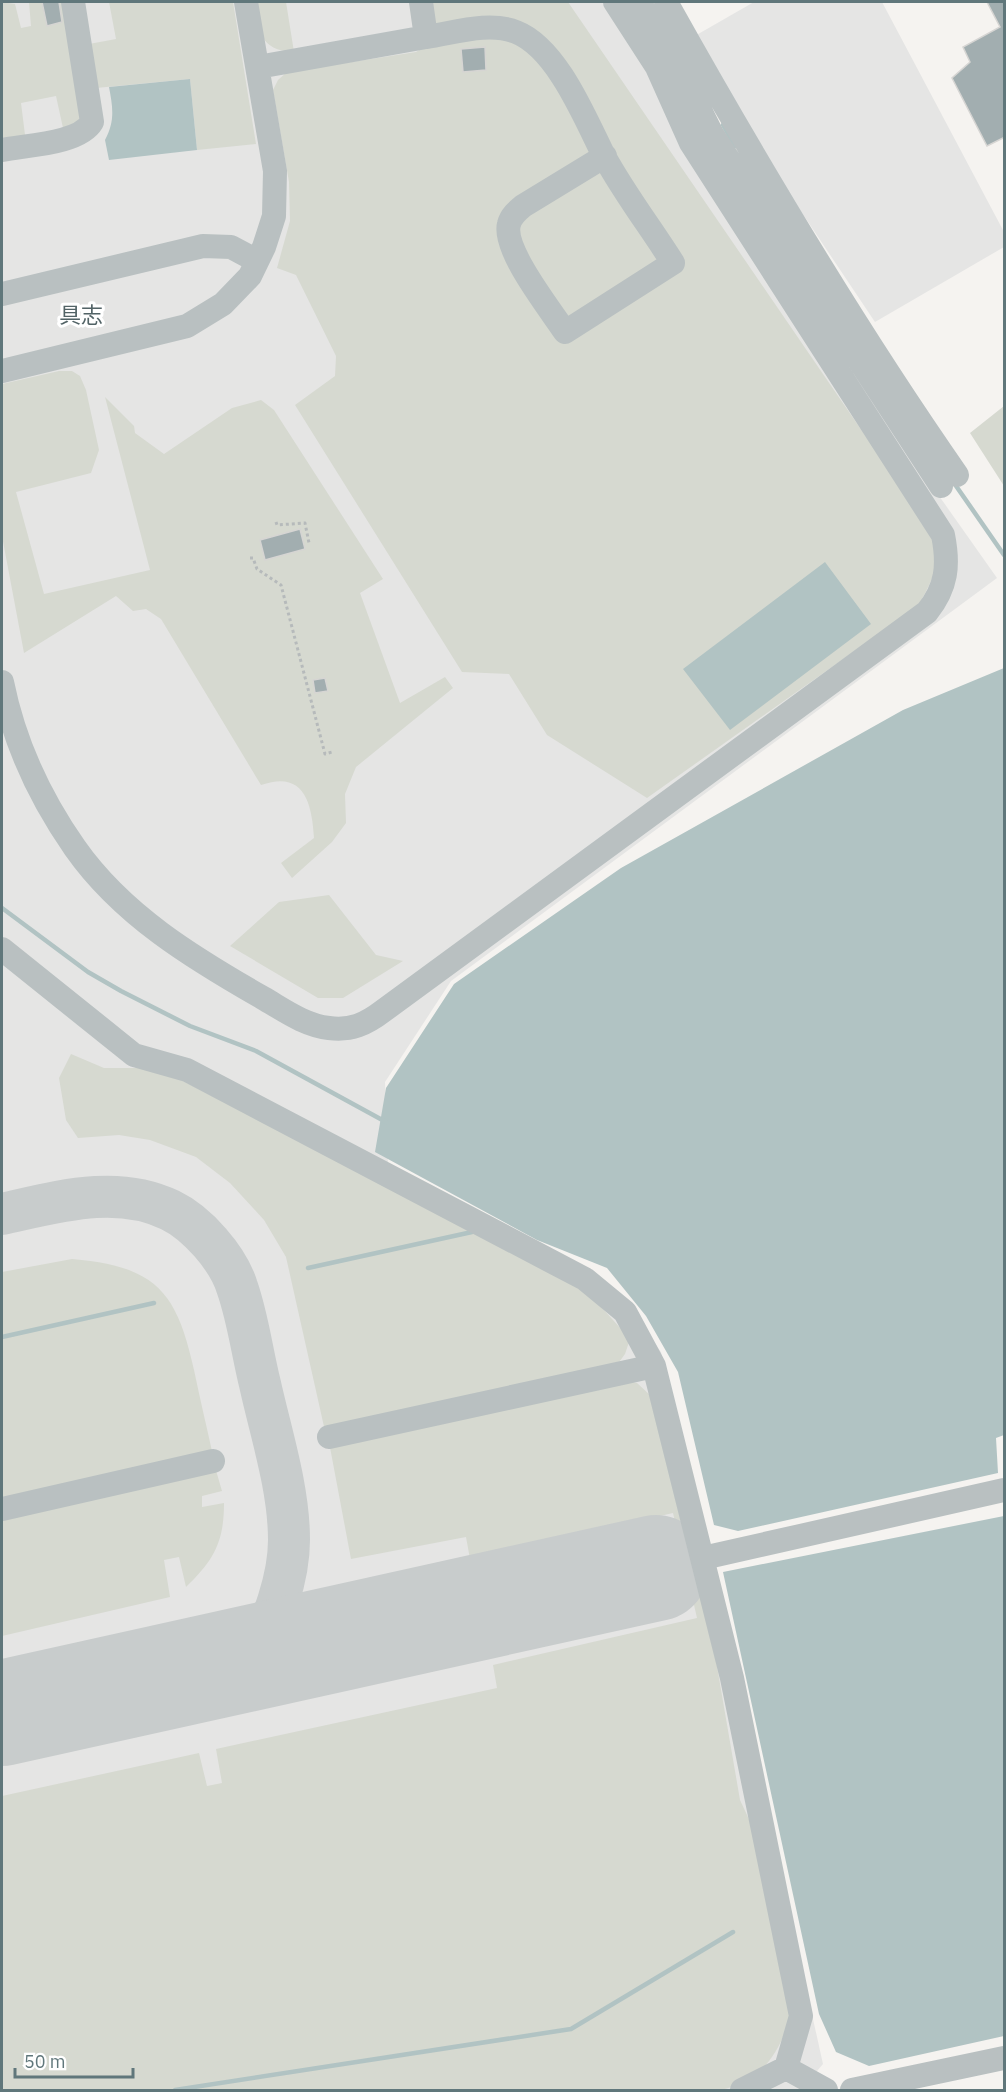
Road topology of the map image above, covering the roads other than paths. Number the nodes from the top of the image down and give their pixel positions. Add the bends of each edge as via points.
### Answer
1 (73, 2) edge
2 (246, 2) edge
3 (421, 2) edge
4 (615, 2) edge
5 (639, 2) edge
6 (666, 2) edge
7 (426, 37) junction
8 (258, 67) junction
9 (2, 150) edge
10 (605, 156) junction
11 (258, 261) junction
12 (2, 294) edge
13 (2, 371) edge
14 (2, 682) edge
15 (2, 949) edge
16 (654, 1366) junction
17 (329, 1437) dead end
18 (213, 1461) dead end
19 (1005, 1490) edge
20 (2, 1509) edge
21 (703, 1558) junction
22 (1005, 2058) edge
23 (786, 2068) junction
24 (742, 2091) edge
25 (826, 2091) edge
26 (852, 2091) edge

1 - 9 street via 92,122 75,137
2 - 8 street
3 - 7 street
4 - 14 street via 657,67 691,143 943,535 948,559 945,580 939,597 927,612 366,1024 350,1029 308,1024 196,960 142,920 98,875 59,825 15,733
5 - 6 street via 675,60 712,134 949,480 914,413 761,170 704,56
7 - 8 street
7 - 10 street via 486,27 525,36 549,58
8 - 11 street via 275,171 274,216
10 - 10 street via 673,263 565,332 513,251 508,225 523,206
11 - 12 street via 231,247 203,246
11 - 13 street via 250,276 223,304 187,326
15 - 16 street via 134,1055 187,1070 585,1279 625,1312
16 - 17 street
16 - 21 street
18 - 20 street
19 - 21 street
21 - 23 street via 732,1678 801,2016
22 - 26 street
23 - 24 street
23 - 25 street

